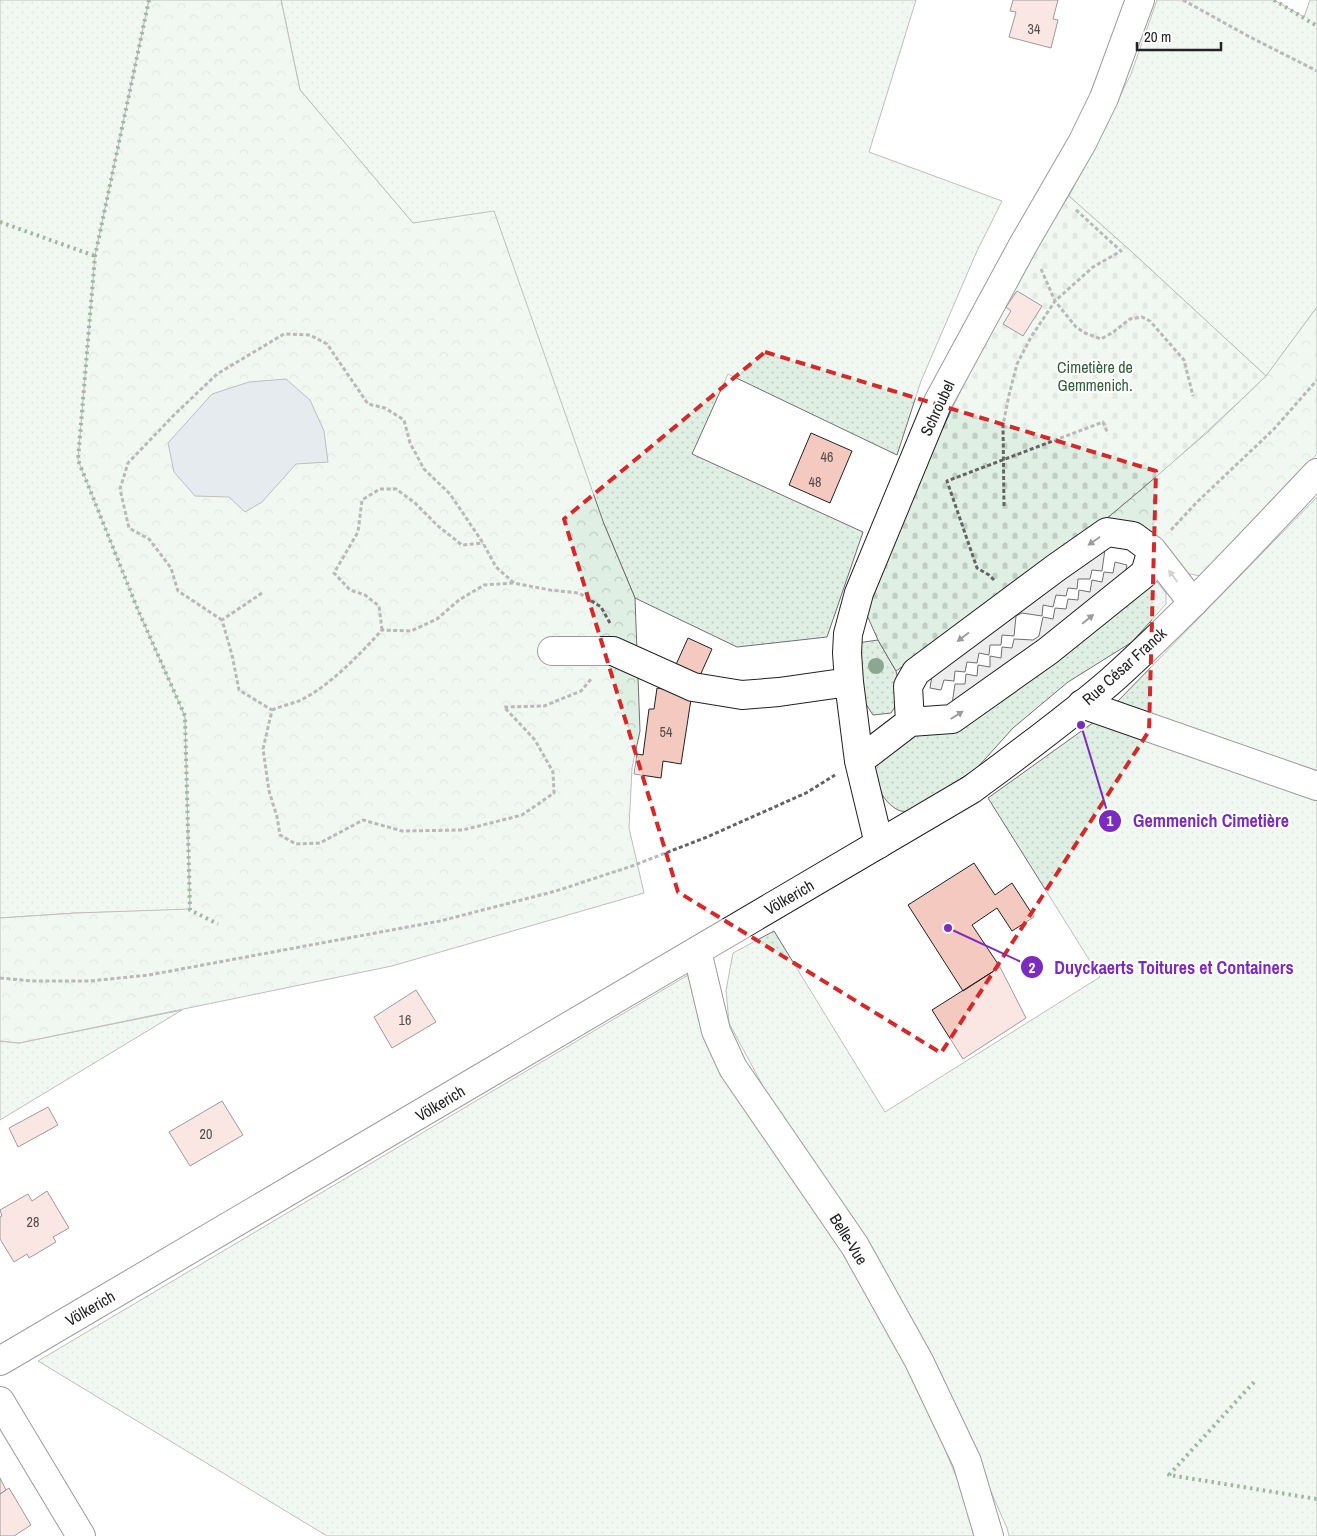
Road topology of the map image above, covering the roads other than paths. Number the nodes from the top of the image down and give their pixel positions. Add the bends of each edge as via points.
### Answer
1 (1140, 0) edge
2 (1317, 473) edge
3 (1152, 550) junction
4 (1193, 603) junction
5 (552, 651) dead end
6 (849, 682) junction
7 (1082, 704) junction
8 (910, 722) junction
9 (859, 760) junction
10 (1317, 786) edge
11 (879, 844) junction
12 (697, 951) junction
13 (0, 1361) edge
14 (0, 1401) edge
15 (81, 1536) edge
16 (989, 1536) edge

1 - 6 street, Schroubel via 1104,98 1082,143 938,402 859,593 848,634
2 - 4 street, Rue César Franck
4 -> 3 street
8 -> 3 street via 952,719 1048,651 1145,573
3 -> 8 street via 1133,536 1107,532 916,672 908,686
4 - 7 street, Rue César Franck
5 - 6 street via 613,651 693,687 742,695
6 - 9 street, Schroubel
7 - 10 street
7 - 11 street, Rue César Franck via 972,789
8 - 9 street
9 - 11 street, Schroubel
11 - 12 street, Völkerich
12 - 13 street, Völkerich
12 - 16 street, Belle-Vue via 716,1031 733,1068 855,1246 919,1361 966,1462
14 - 15 street

